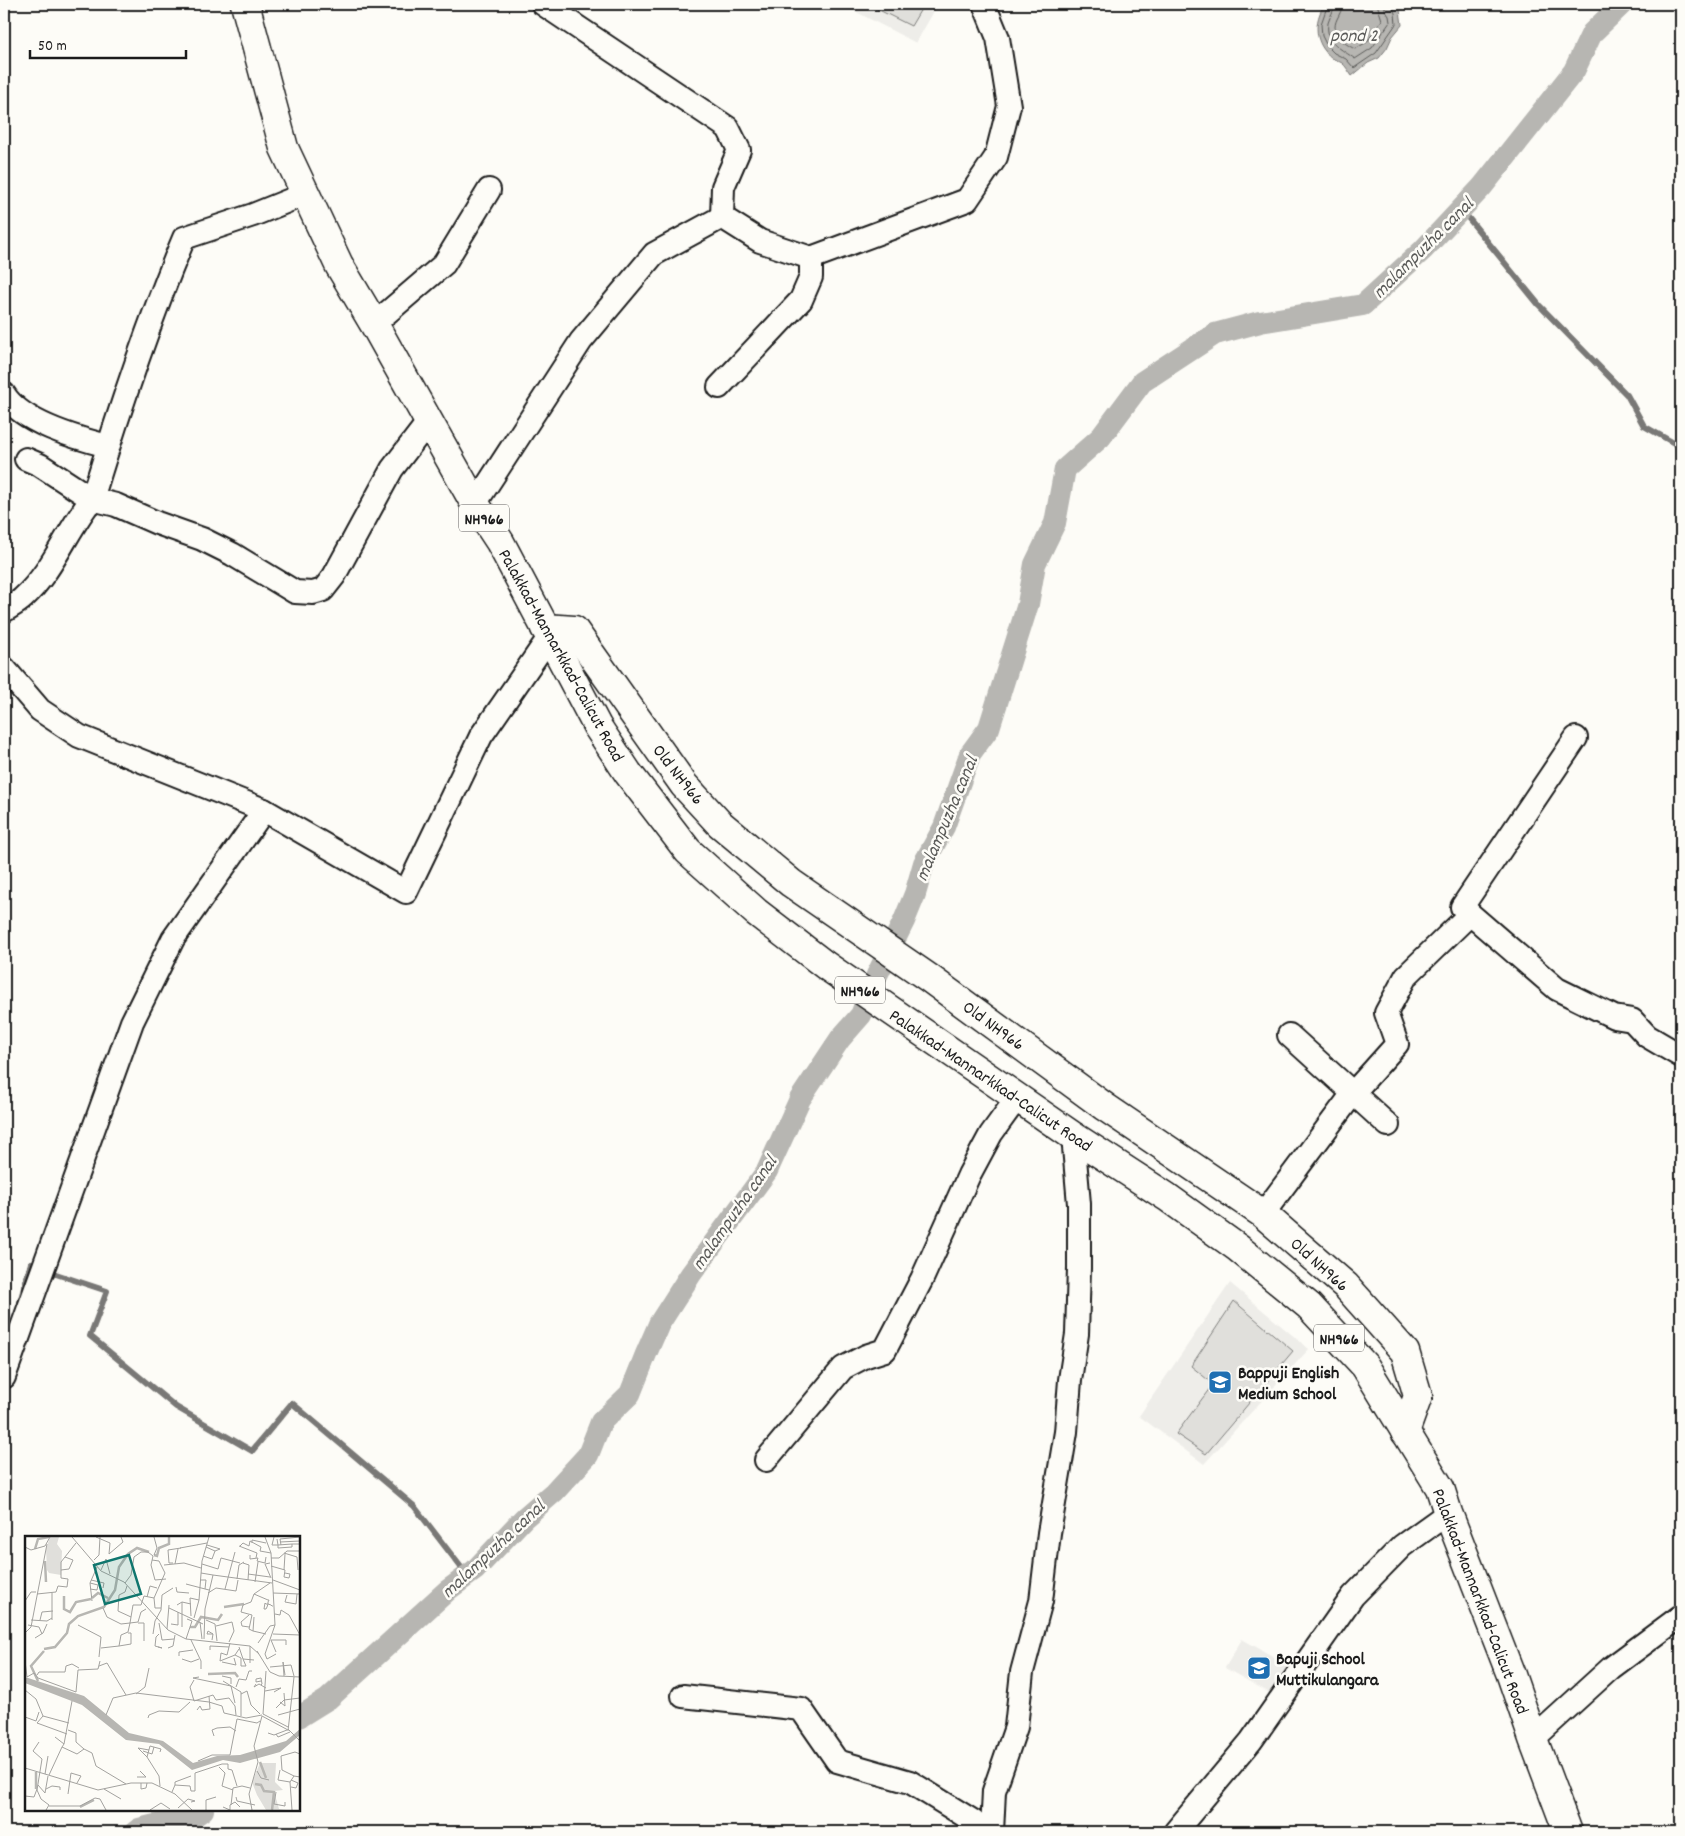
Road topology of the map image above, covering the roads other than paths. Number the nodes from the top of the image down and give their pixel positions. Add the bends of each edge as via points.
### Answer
1 (245, 4) edge
2 (543, 4) edge
3 (984, 4) edge
4 (489, 190) dead end
5 (305, 194) junction
6 (722, 217) junction
7 (811, 258) junction
8 (374, 324) junction
9 (719, 387) dead end
10 (4, 394) edge
11 (429, 421) junction
12 (108, 446) junction
13 (26, 459) dead end
14 (92, 499) junction
15 (475, 504) junction
16 (4, 611) edge
17 (547, 632) junction
18 (4, 668) edge
19 (1576, 738) dead end
20 (264, 810) junction
21 (1470, 914) junction
22 (1289, 1035) dead end
23 (1681, 1056) edge
24 (1354, 1092) junction
25 (1017, 1098) junction
26 (1388, 1125) dead end
27 (1073, 1136) junction
28 (1263, 1214) junction
29 (4, 1377) edge
30 (1405, 1432) junction
31 (766, 1460) dead end
32 (1448, 1513) junction
33 (1681, 1616) edge
34 (683, 1696) dead end
35 (1533, 1740) junction
36 (980, 1832) edge
37 (992, 1832) edge
38 (1175, 1832) edge
39 (1568, 1832) edge

1 - 5 main road, Palakkad-Mannarkkad-Calicut Road / NH966 via 284,148
2 - 6 street via 728,128 739,150 723,187
3 - 7 street via 998,38 1009,106 996,157 982,179 967,200
4 - 8 street via 444,264
5 - 8 main road, Palakkad-Mannarkkad-Calicut Road / NH966 via 339,265
5 - 12 street via 184,238
6 - 7 street via 760,241
6 - 15 street via 654,254 581,341
7 - 9 street via 811,277 801,300
8 - 11 main road, Palakkad-Mannarkkad-Calicut Road / NH966
10 - 12 street via 16,409 55,431
11 - 14 street via 392,469 334,576 323,590 313,593 295,592 202,539 157,524 116,505
11 - 15 main road, Palakkad-Mannarkkad-Calicut Road / NH966
12 - 14 street
13 - 14 street
14 - 16 street via 36,584 22,600
15 - 17 main road, Palakkad-Mannarkkad-Calicut Road / NH966 via 500,542
17 - 20 street via 481,736 406,892
17 - 25 main road, Palakkad-Mannarkkad-Calicut Road / NH966 via 597,726 628,773 688,850 756,912 825,965
17 - 28 main road, Old NH966 via 574,630 684,785 720,823 791,882 1105,1107
18 - 20 street via 40,710 79,736
19 - 21 street via 1462,907
20 - 29 street via 173,939 132,1022
21 - 23 street via 1557,989 1614,1017 1632,1020 1647,1036
21 - 24 street via 1406,976 1386,1013 1397,1044
22 - 24 street
24 - 26 street
24 - 28 street
25 - 27 main road, Palakkad-Mannarkkad-Calicut Road / NH966
25 - 31 street via 991,1134 885,1350 843,1368
27 - 30 main road, Palakkad-Mannarkkad-Calicut Road / NH966 via 1238,1248 1309,1306 1365,1366
27 - 37 street via 1079,1204 1079,1268 1077,1334 1066,1432 1041,1601 1022,1672 1016,1727 994,1791
28 - 30 main road, Old NH966 via 1346,1286 1406,1352 1418,1396
30 - 32 main road, Palakkad-Mannarkkad-Calicut Road / NH966 via 1440,1488
32 - 35 main road, Palakkad-Mannarkkad-Calicut Road / NH966
32 - 38 street via 1402,1546 1353,1596 1251,1741
33 - 35 street via 1611,1668
34 - 36 street via 801,1709 838,1761 910,1782 973,1821
35 - 39 main road, Palakkad-Mannarkkad-Calicut Road / NH966

